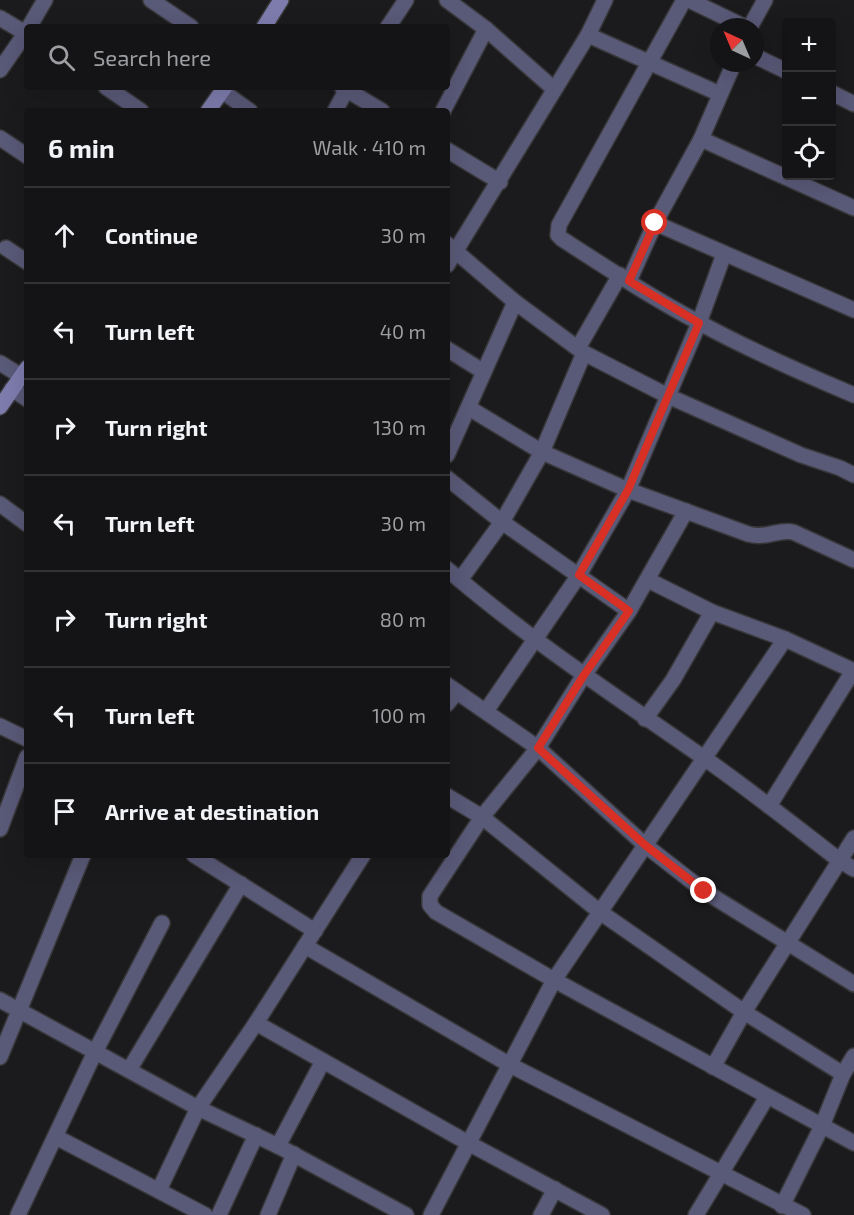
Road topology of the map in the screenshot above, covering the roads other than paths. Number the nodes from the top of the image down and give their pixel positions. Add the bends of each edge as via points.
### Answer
1 (45, 0) edge
2 (151, 0) edge
3 (281, 0) edge
4 (406, 0) edge
5 (447, 0) edge
6 (605, 0) edge
7 (684, 0) edge
8 (689, 0) edge
9 (765, 0) edge
10 (0, 18) edge
11 (726, 18) edge
12 (755, 18) edge
13 (31, 24) edge
14 (187, 24) edge
15 (266, 24) edge
16 (390, 24) edge
17 (486, 29) junction
18 (24, 30) edge
19 (24, 35) edge
20 (588, 35) junction
21 (764, 60) edge
22 (649, 62) junction
23 (782, 69) edge
24 (0, 70) edge
25 (730, 72) edge
26 (554, 89) junction
27 (110, 90) edge
28 (223, 90) edge
29 (225, 90) edge
30 (344, 90) edge
31 (348, 90) edge
32 (720, 94) junction
33 (836, 95) edge
34 (854, 104) edge
35 (137, 108) edge
36 (210, 108) edge
37 (246, 108) edge
38 (336, 108) edge
39 (377, 108) edge
40 (445, 108) edge
41 (0, 138) edge
42 (700, 139) junction
43 (450, 152) edge
44 (24, 154) edge
45 (500, 182) junction
46 (854, 208) edge
47 (655, 223) junction
48 (452, 247) edge
49 (6, 248) dead end
50 (724, 254) junction
51 (24, 260) edge
52 (624, 278) junction
53 (515, 302) junction
54 (854, 310) edge
55 (699, 323) junction
56 (450, 351) edge
57 (581, 351) junction
58 (0, 363) edge
59 (24, 372) edge
60 (484, 372) junction
61 (12, 389) junction
62 (854, 394) edge
63 (668, 396) junction
64 (24, 397) edge
65 (0, 407) edge
66 (469, 408) junction
67 (450, 449) edge
68 (543, 452) junction
69 (854, 475) edge
70 (450, 480) edge
71 (628, 490) junction
72 (0, 504) edge
73 (686, 512) junction
74 (24, 522) edge
75 (502, 522) junction
76 (854, 560) edge
77 (450, 572) edge
78 (579, 575) junction
79 (460, 580) junction
80 (648, 580) junction
81 (629, 611) junction
82 (712, 612) junction
83 (785, 639) junction
84 (534, 640) junction
85 (854, 671) edge
86 (584, 675) junction
87 (452, 688) edge
88 (486, 711) junction
89 (645, 719) junction
90 (0, 726) edge
91 (24, 738) edge
92 (538, 748) junction
93 (705, 758) junction
94 (24, 765) edge
95 (450, 798) edge
96 (769, 806) junction
97 (482, 817) junction
98 (1, 825) edge
99 (854, 838) edge
100 (645, 845) junction
101 (82, 858) edge
102 (199, 858) edge
103 (361, 858) edge
104 (839, 860) junction
105 (854, 869) edge
106 (241, 884) junction
107 (600, 912) junction
108 (162, 923) dead end
109 (315, 931) junction
110 (788, 942) junction
111 (305, 946) junction
112 (554, 980) junction
113 (854, 984) edge
114 (0, 1000) edge
115 (19, 1011) junction
116 (744, 1012) junction
117 (256, 1023) junction
118 (95, 1052) junction
119 (854, 1056) edge
120 (0, 1057) edge
121 (324, 1061) junction
122 (510, 1065) junction
123 (713, 1067) junction
124 (129, 1070) junction
125 (843, 1074) junction
126 (767, 1097) junction
127 (198, 1108) junction
128 (822, 1126) junction
129 (256, 1135) junction
130 (56, 1137) junction
131 (854, 1143) edge
132 (470, 1144) junction
133 (278, 1146) junction
134 (294, 1155) junction
135 (722, 1174) junction
136 (159, 1190) junction
137 (555, 1190) junction
138 (782, 1206) junction
139 (18, 1215) edge
140 (205, 1215) edge
141 (219, 1215) edge
142 (268, 1215) edge
143 (406, 1215) edge
144 (431, 1215) edge
145 (541, 1215) edge
146 (602, 1215) edge
147 (696, 1215) edge
148 (803, 1215) edge

1 - 13 street
2 - 14 street
3 - 15 street
4 - 16 street
5 - 17 street
6 - 20 street
7 - 22 street
8 - 11 street
9 - 12 street
10 - 18 street
17 - 26 street
17 - 40 street
19 - 24 street
20 - 22 street
20 - 26 street
21 - 23 street
22 - 32 street
22 - 52 street via 558,231 562,239
25 - 32 street
26 - 45 street
27 - 35 street
28 - 36 street
29 - 37 street
30 - 38 street
31 - 39 street
32 - 42 street
33 - 34 street
41 - 44 street
42 - 46 street
42 - 47 street
43 - 45 street
45 - 48 street
47 - 50 street
47 - 52 street
48 - 53 street
49 - 51 street
50 - 54 street
50 - 55 street
52 - 55 street
52 - 57 street
53 - 57 street
53 - 60 street
55 - 62 street
55 - 63 street
56 - 60 street
57 - 63 street
57 - 68 street
58 - 59 street
59 - 61 street
60 - 66 street
61 - 64 street
61 - 65 street
63 - 69 street
63 - 71 street
66 - 67 street
66 - 68 street
68 - 71 street
68 - 75 street
70 - 75 street
71 - 73 street
71 - 78 street
72 - 74 street
73 - 76 street via 758,537 783,530 794,532
73 - 80 street
75 - 78 street
75 - 79 street
77 - 79 street
78 - 81 street
78 - 84 street
79 - 84 street
80 - 81 street
80 - 82 street
81 - 86 street
82 - 83 street
82 - 89 street via 674,680
83 - 85 street
83 - 93 street
84 - 86 street
84 - 88 street
85 - 96 street
86 - 89 street
86 - 92 street
87 - 88 street
88 - 92 street
89 - 93 street
90 - 91 street
92 - 97 street
92 - 100 street
93 - 96 street
93 - 100 street
94 - 98 street
95 - 97 street
96 - 104 street
97 - 107 street
97 - 112 street via 430,896 430,905
99 - 104 street
100 - 107 street
100 - 110 street via 704,891
101 - 115 street
102 - 106 street
103 - 109 street
104 - 105 street
104 - 110 street
106 - 109 street
106 - 124 street
107 - 112 street
107 - 116 street
108 - 118 street
109 - 111 street
110 - 113 street
110 - 116 street
111 - 117 street
111 - 122 street
112 - 122 street
112 - 123 street
114 - 115 street
115 - 118 street
115 - 120 street
116 - 123 street
116 - 125 street
117 - 121 street
117 - 127 street
118 - 124 street
118 - 130 street
119 - 125 street
121 - 132 street
121 - 133 street
122 - 132 street
122 - 135 street
123 - 126 street
124 - 127 street
125 - 128 street
126 - 128 street
126 - 135 street
127 - 129 street
127 - 136 street
128 - 131 street
128 - 138 street
129 - 133 street
129 - 141 street
130 - 136 street
130 - 139 street
132 - 137 street
132 - 144 street
133 - 134 street
134 - 142 street
134 - 143 street
135 - 138 street
135 - 147 street
136 - 140 street
137 - 145 street
137 - 146 street
138 - 148 street

